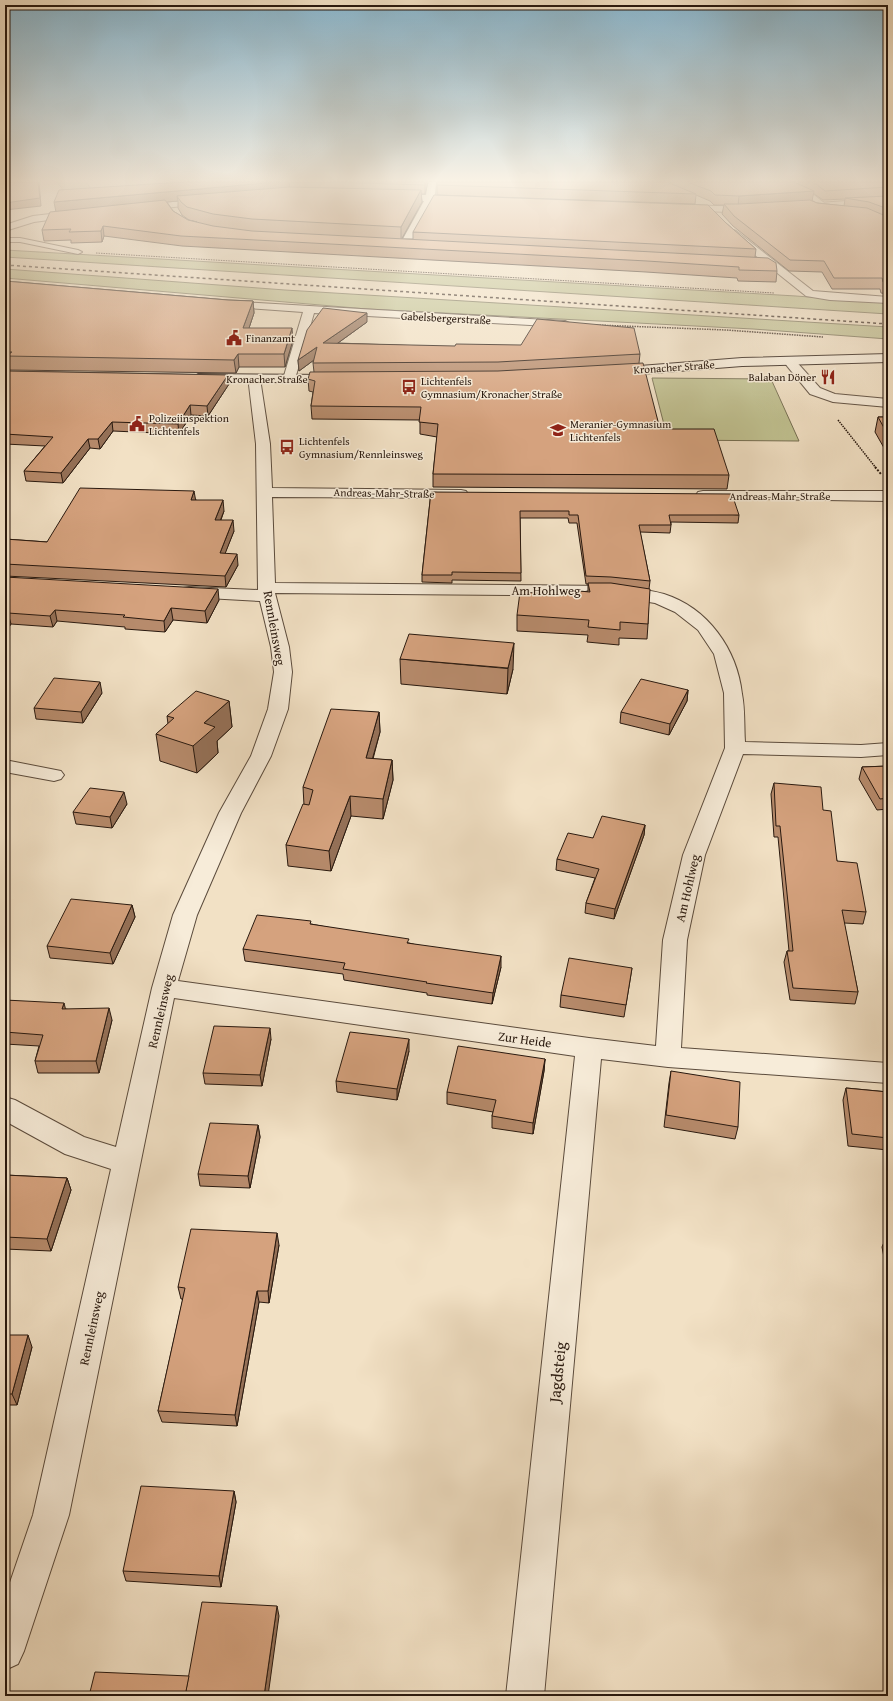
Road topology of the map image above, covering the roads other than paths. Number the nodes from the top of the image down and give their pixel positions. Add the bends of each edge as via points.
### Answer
1 (767, 261) edge
2 (752, 264) edge
3 (770, 264) junction
4 (888, 300) edge
5 (215, 304) edge
6 (309, 310) junction
7 (582, 325) edge
8 (888, 358) edge
9 (789, 361) junction
10 (599, 373) edge
11 (188, 378) edge
12 (257, 379) junction
13 (289, 379) junction
14 (348, 379) edge
15 (888, 403) edge
16 (264, 492) junction
17 (478, 494) edge
18 (691, 495) edge
19 (888, 496) edge
20 (170, 591) edge
21 (267, 592) junction
22 (735, 748) junction
23 (888, 749) edge
24 (5, 766) edge
25 (54, 775) dead end
26 (164, 988) junction
27 (589, 1048) junction
28 (668, 1057) junction
29 (888, 1073) edge
30 (5, 1108) edge
31 (126, 1162) junction
32 (5, 1651) edge
33 (525, 1696) edge

1 - 3 street
2 - 3 street
3 - 4 street via 810,294
5 - 6 street, Gabelsbergerstraße
6 - 7 street, Gabelsbergerstraße
6 - 13 street
8 - 9 street, Kronacher Straße
9 - 10 street, Kronacher Straße
9 - 15 street via 815,391 833,398
11 - 12 street, Kronacher Straße
12 - 13 street, Kronacher Straße
12 - 16 street, Rennleinsweg via 255,385 263,444
13 - 14 street, Kronacher Straße
16 - 17 street, Andreas-Mahr-Straße
16 - 21 street, Rennleinsweg
18 - 19 street, Andreas-Mahr-Straße
20 - 21 street, Am Hohlweg
21 - 22 street, Am Hohlweg via 610,591 660,598 681,608 704,626 723,654 733,693
21 - 26 street, Rennleinsweg via 283,672 278,709 261,756 230,813 185,915
22 - 23 street via 861,751
22 - 28 street, Am Hohlweg via 694,855 675,940
24 - 25 street
26 - 27 street, Zur Heide
26 - 31 street, Rennleinsweg
27 - 28 street, Zur Heide
27 - 33 street, Jagdsteig
28 - 29 street, Zur Heide
30 - 31 street via 75,1146
31 - 32 street, Rennleinsweg via 51,1515

